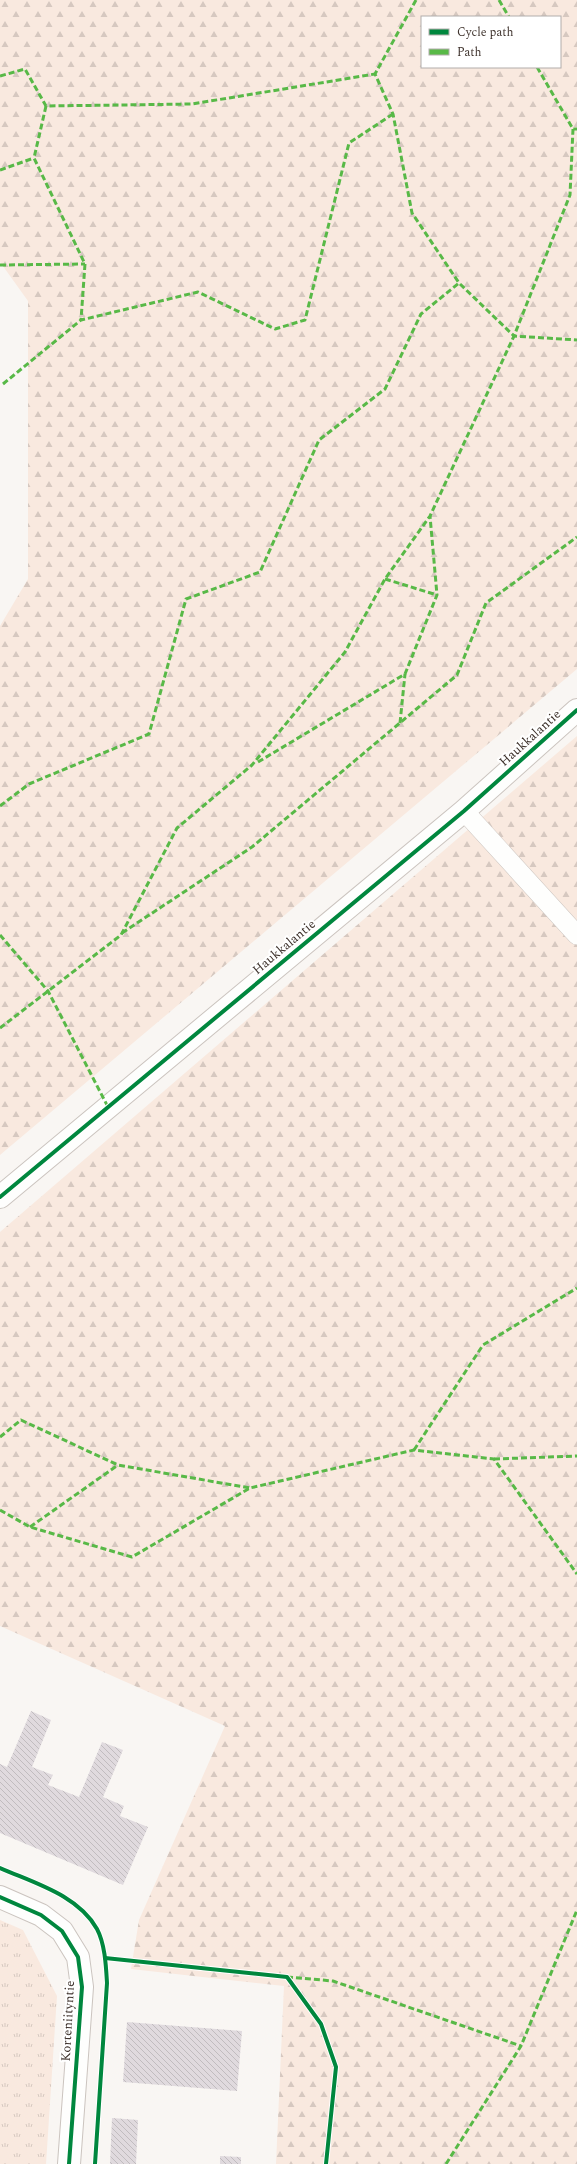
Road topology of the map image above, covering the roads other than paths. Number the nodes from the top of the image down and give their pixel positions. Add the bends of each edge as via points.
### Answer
1 (577, 710) edge
2 (464, 810) junction
3 (577, 935) edge
4 (0, 1197) edge
5 (0, 1897) edge
6 (69, 2164) edge

1 - 2 street, Haukkalantie
2 - 3 lane
2 - 4 street, Haukkalantie
5 - 6 street, Korteniityntie via 41,1915 62,1931 78,1957 82,1987

